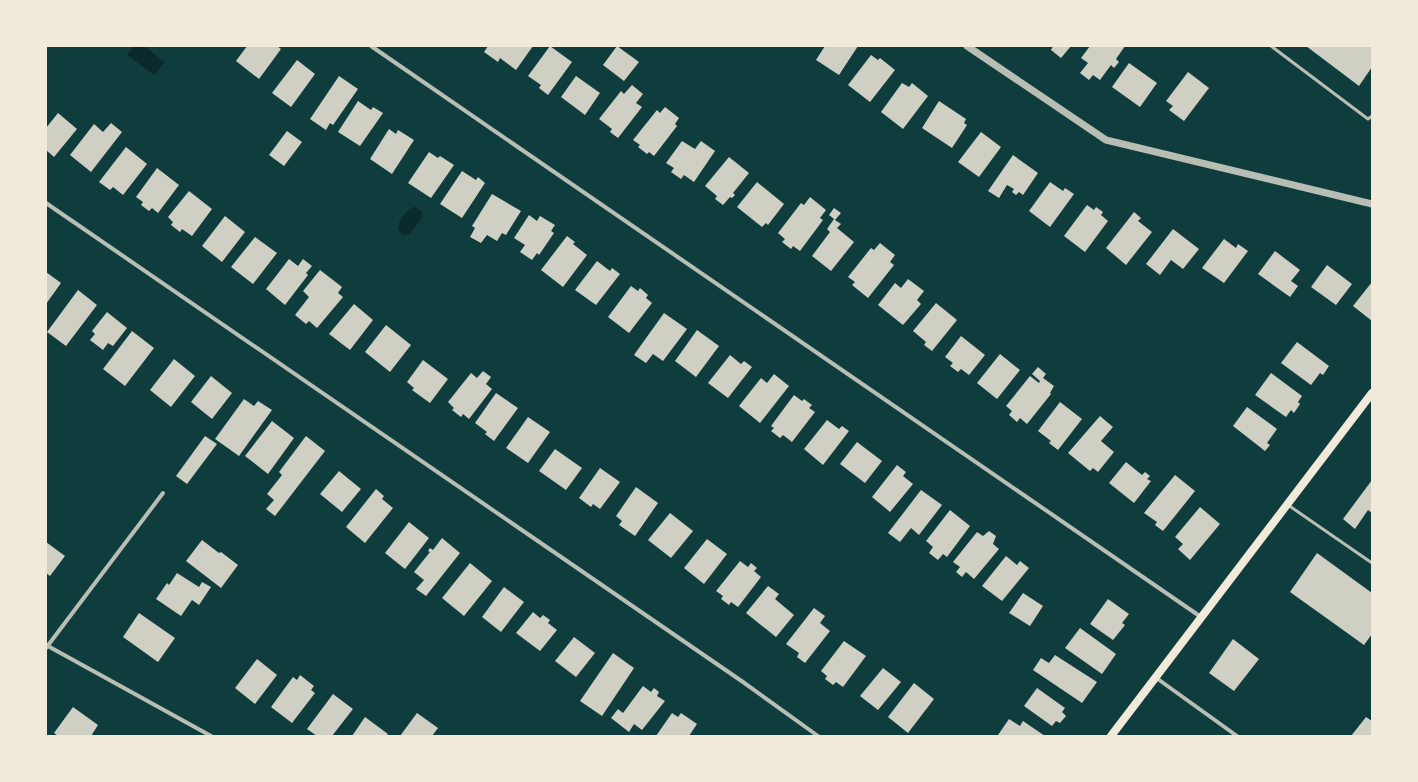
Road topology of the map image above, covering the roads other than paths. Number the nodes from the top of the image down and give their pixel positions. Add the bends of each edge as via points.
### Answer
1 (371, 46) edge
2 (967, 46) edge
3 (1271, 46) edge
4 (1372, 116) edge
5 (46, 203) edge
6 (1372, 204) edge
7 (1372, 393) edge
8 (163, 493) dead end
9 (1287, 504) junction
10 (1372, 563) edge
11 (1201, 616) junction
12 (46, 646) edge
13 (1155, 678) junction
14 (211, 736) edge
15 (818, 736) edge
16 (1111, 736) edge
17 (1237, 736) edge

1 - 11 street
2 - 6 street via 1106,140
3 - 4 lane via 1368,118
5 - 15 street
7 - 9 main road
8 - 12 street
9 - 10 lane
9 - 11 main road
11 - 13 main road
12 - 14 street
13 - 16 main road
13 - 17 street

